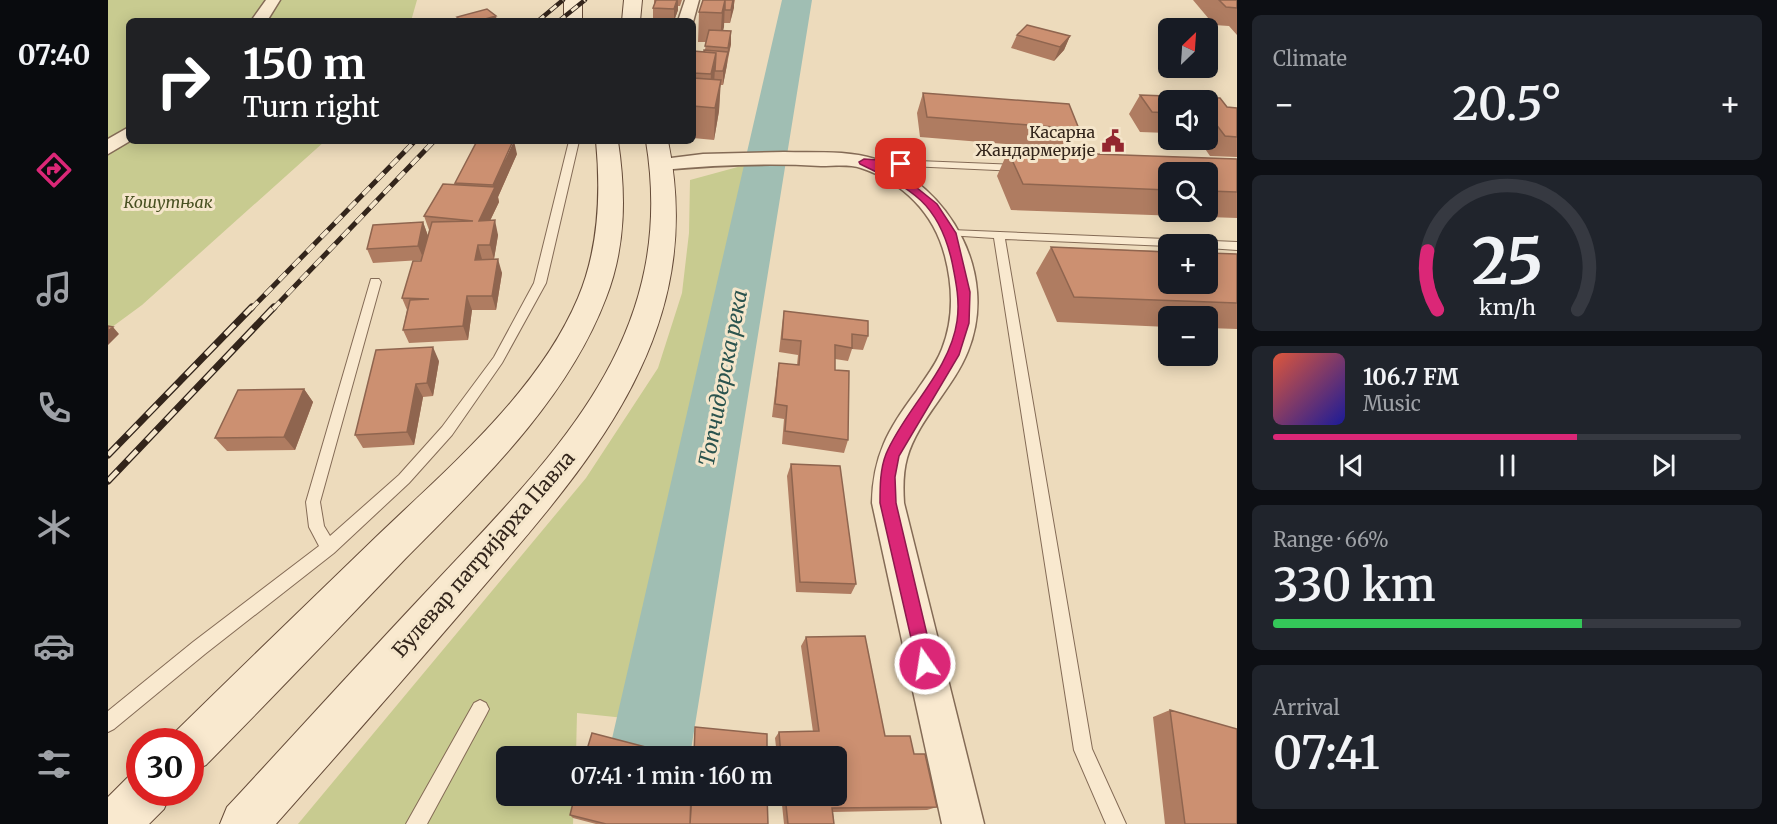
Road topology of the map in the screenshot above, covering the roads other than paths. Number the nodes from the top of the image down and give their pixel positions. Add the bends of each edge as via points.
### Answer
1 (273, 0) edge
2 (573, 0) edge
3 (633, 0) edge
4 (692, 0) edge
5 (261, 18) edge
6 (573, 18) edge
7 (631, 18) edge
8 (687, 18) edge
9 (126, 135) edge
10 (573, 144) edge
11 (607, 144) edge
12 (108, 148) edge
13 (660, 152) edge
14 (864, 162) junction
15 (1029, 168) edge
16 (951, 233) junction
17 (999, 236) junction
18 (1237, 246) edge
19 (375, 282) dead end
20 (328, 548) junction
21 (480, 709) dead end
22 (108, 723) edge
23 (204, 735) edge
24 (133, 806) edge
25 (116, 824) edge
26 (244, 824) edge
27 (416, 824) edge
28 (963, 824) edge
29 (1116, 824) edge

1 - 5 street
2 - 6 main road
3 - 7 main road
4 - 8 street
9 - 12 street
10 - 20 lane via 540,284 498,360 447,431 404,479
11 - 23 main road via 612,202 608,239 584,316 557,363 466,473
13 - 14 street
13 - 26 main road, Булевар патријарха Павла via 665,243 656,290 644,330 613,390 532,502
14 - 15 lane
14 - 16 street via 922,195
16 - 17 lane
16 - 28 street via 964,292 960,336 941,376 892,456 888,503
17 - 18 lane
17 - 29 lane via 1083,750
19 - 20 lane via 313,502 316,526
20 - 22 lane
21 - 27 lane
24 - 25 main road

